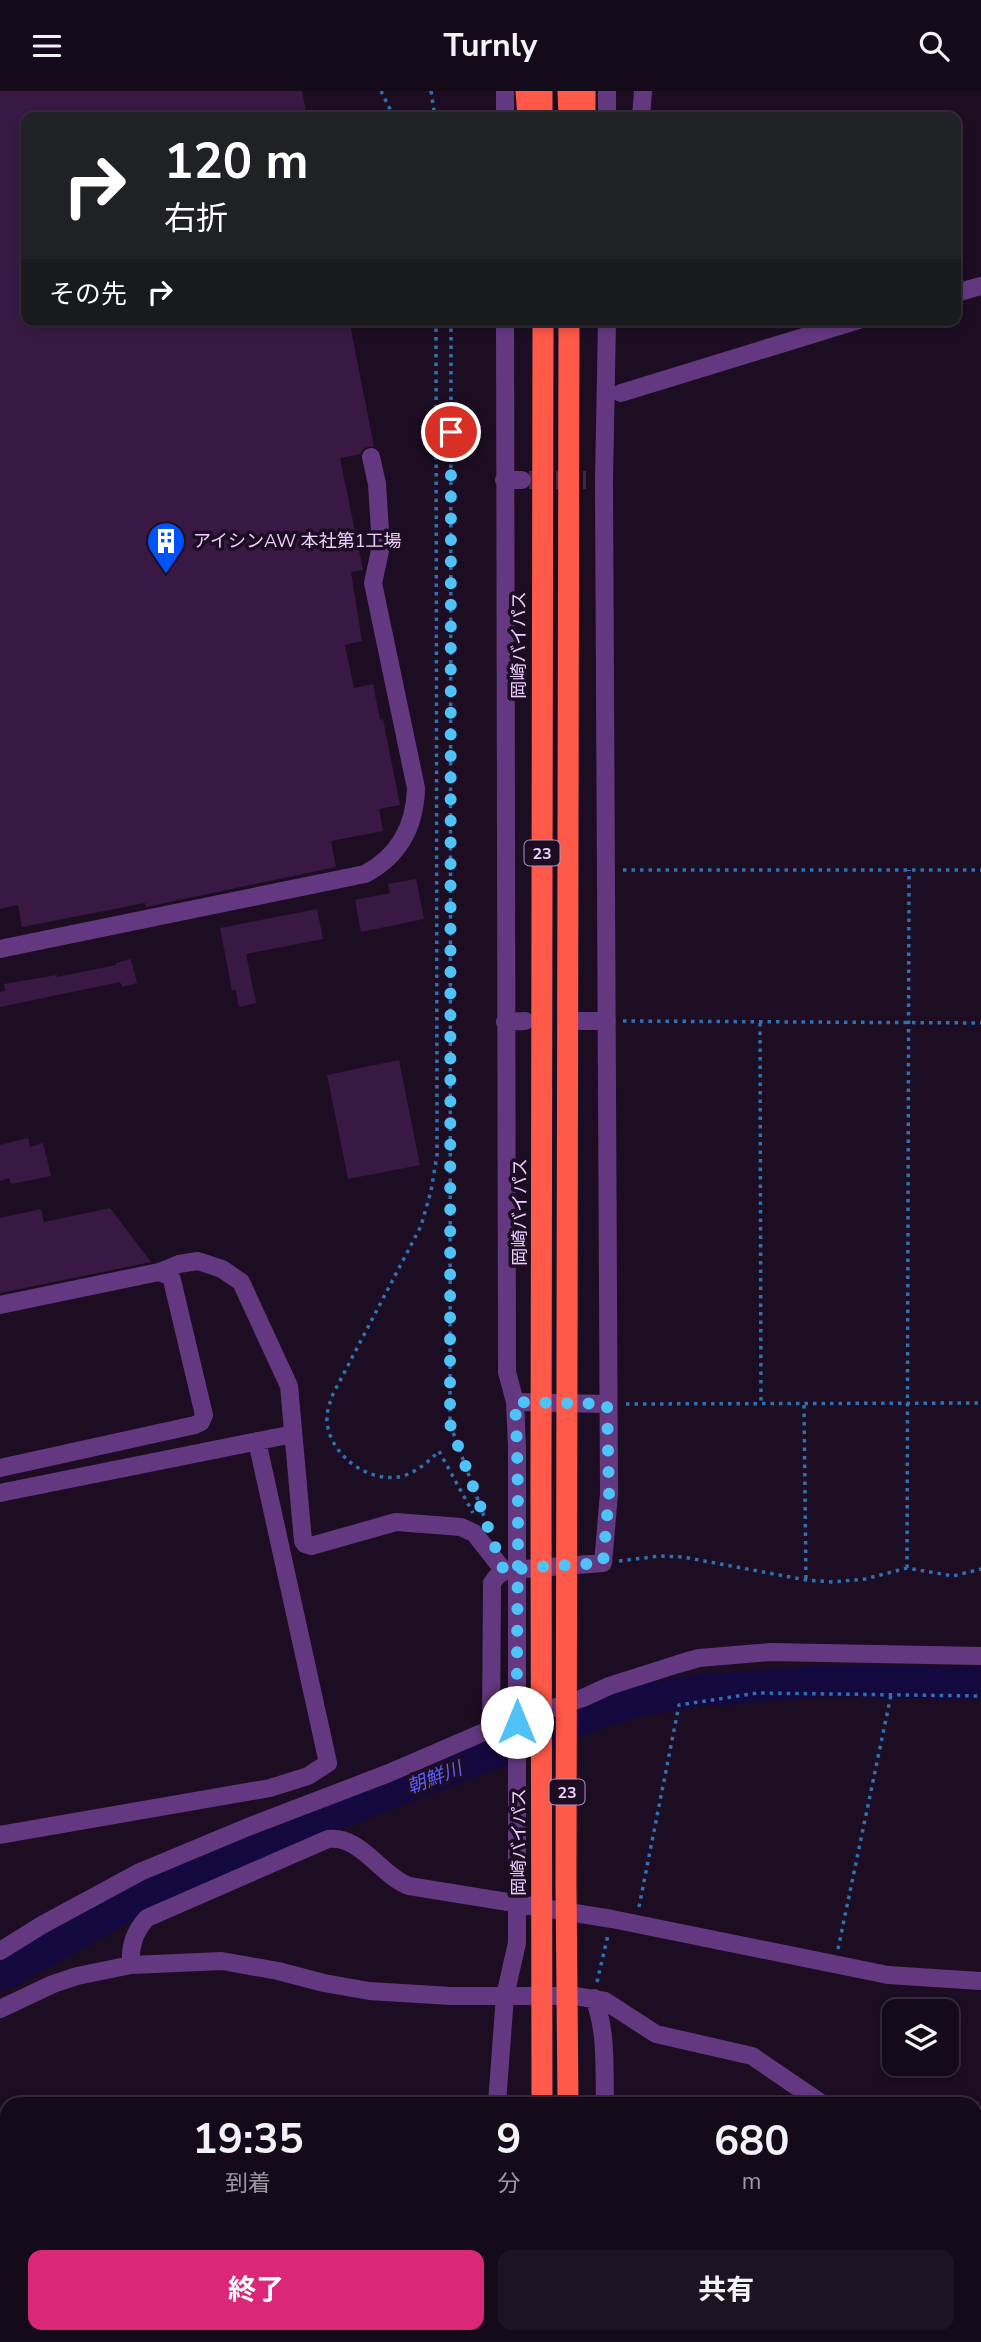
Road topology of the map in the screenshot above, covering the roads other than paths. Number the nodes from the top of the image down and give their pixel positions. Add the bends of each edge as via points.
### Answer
1 (505, 91) edge
2 (526, 91) edge
3 (542, 91) edge
4 (568, 91) edge
5 (585, 91) edge
6 (607, 91) edge
7 (643, 91) edge
8 (505, 112) edge
9 (528, 112) edge
10 (542, 112) edge
11 (569, 112) edge
12 (585, 112) edge
13 (607, 112) edge
14 (641, 112) edge
15 (981, 286) edge
16 (961, 292) edge
17 (505, 326) edge
18 (542, 326) edge
19 (571, 326) edge
20 (608, 326) edge
21 (839, 326) edge
22 (621, 393) dead end
23 (371, 457) dead end
24 (586, 480) tunnel mouth
25 (604, 481) junction
26 (0, 949) edge
27 (525, 1021) dead end
28 (580, 1021) dead end
29 (607, 1021) junction
30 (505, 1022) junction
31 (159, 1272) junction
32 (0, 1305) edge
33 (515, 1402) junction
34 (607, 1404) junction
35 (293, 1434) junction
36 (257, 1441) junction
37 (0, 1468) edge
38 (0, 1493) edge
39 (504, 1571) junction
40 (981, 1656) edge
41 (491, 1729) junction
42 (0, 1835) edge
43 (0, 1951) edge
44 (131, 1965) junction
45 (981, 1981) edge
46 (505, 1996) junction
47 (594, 1998) junction
48 (0, 2009) edge
49 (497, 2097) edge
50 (542, 2097) edge
51 (568, 2097) edge
52 (605, 2097) edge
53 (812, 2097) edge

1 - 8 street
2 - 9 highway
3 - 10 highway
4 - 11 highway
5 - 12 highway
6 - 13 street
7 - 14 street
15 - 16 street
17 - 30 street via 513,480
18 - 50 highway, 岡崎バイパス / 23
19 - 51 highway, 23
20 - 25 street
21 - 22 street
23 - 26 street via 381,546 373,583 416,788 415,807 402,842 380,866 365,874
24 - 25 street
25 - 29 street
27 - 30 street
28 - 29 street
29 - 34 street
30 - 33 street via 507,1372
31 - 32 street
31 - 35 street via 198,1261 241,1282 289,1386
31 - 37 street via 172,1280 204,1415 201,1422
33 - 34 street
33 - 46 street via 517,1943
34 - 39 street via 609,1494 603,1563
35 - 36 street
35 - 39 street via 305,1544 396,1522 461,1527 474,1533
36 - 38 street
36 - 42 street via 328,1763 308,1776 270,1788
39 - 41 street via 492,1583
40 - 41 street via 771,1652 699,1658
41 - 43 street via 140,1872
44 - 45 street via 131,1946 147,1918 336,1838 351,1843 409,1887 612,1919 888,1975
44 - 46 street via 222,1961 369,1991
44 - 48 street via 53,1984
46 - 47 street
46 - 49 street
47 - 52 street via 604,2041
47 - 53 street via 617,2007 656,2034 752,2056

